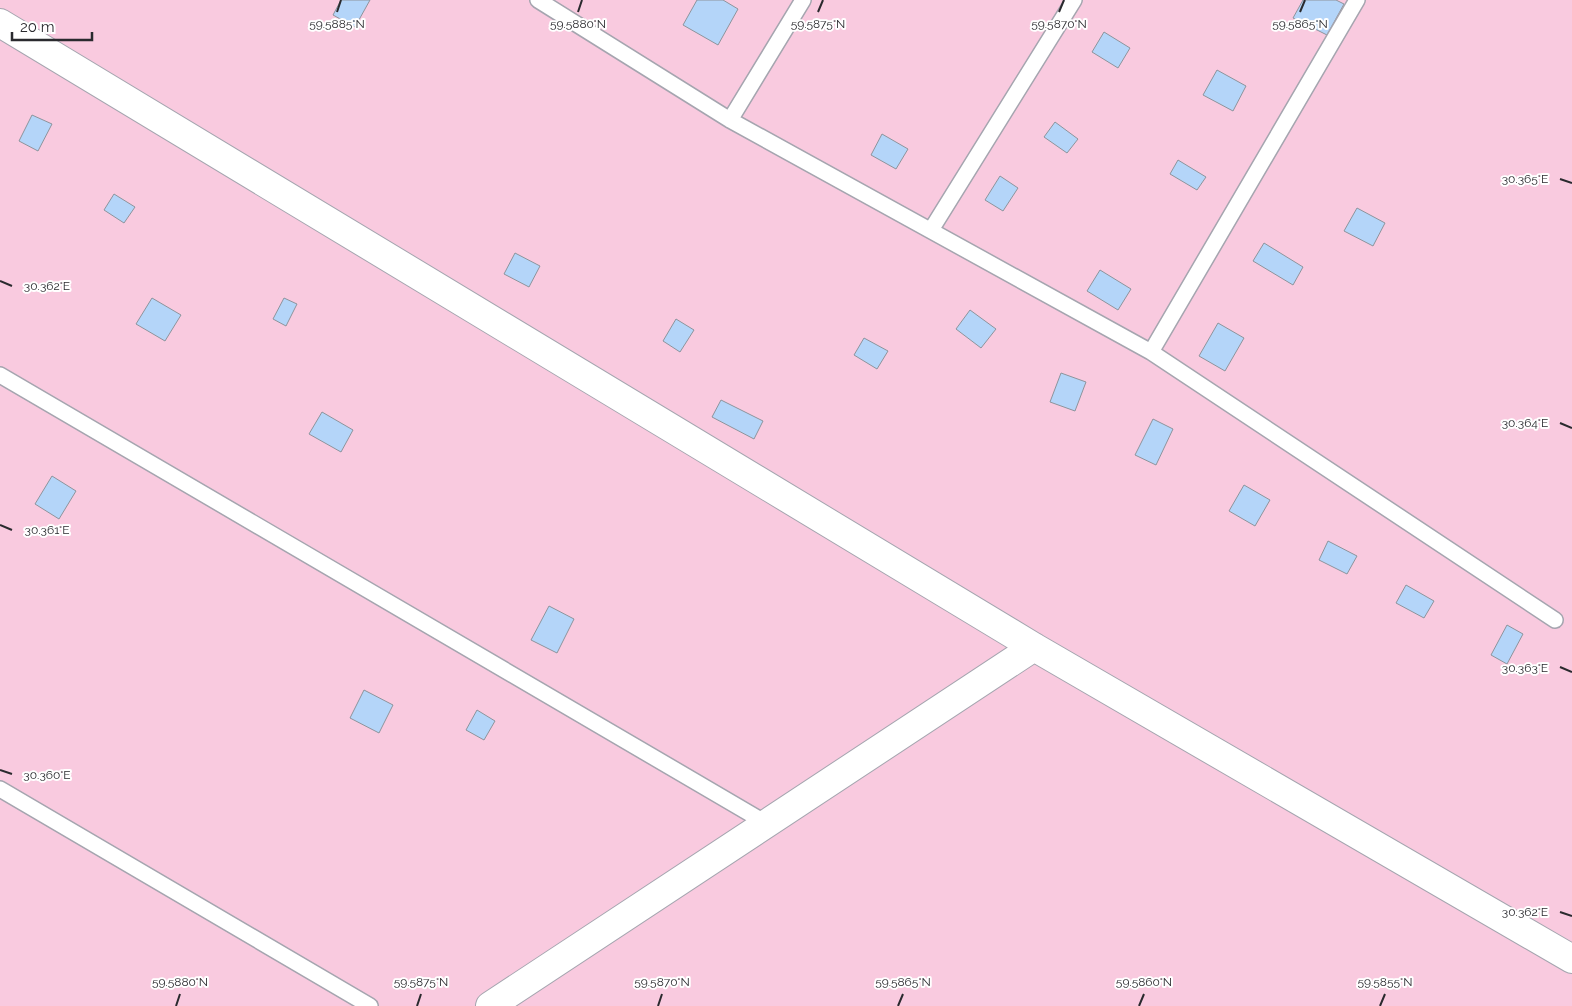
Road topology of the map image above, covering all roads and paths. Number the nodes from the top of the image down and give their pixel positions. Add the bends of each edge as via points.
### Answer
1 (538, 0) edge
2 (803, 0) edge
3 (1074, 0) edge
4 (1357, 0) edge
5 (0, 23) edge
6 (730, 120) junction
7 (930, 230) junction
8 (1151, 352) junction
9 (0, 375) edge
10 (1555, 620) dead end
11 (1034, 648) junction
12 (0, 788) edge
13 (766, 823) junction
14 (1572, 958) edge
15 (370, 1006) edge
16 (490, 1006) edge

1 - 6 lane
2 - 6 lane
3 - 7 lane
4 - 8 lane
5 - 11 street
6 - 7 lane
7 - 8 lane
8 - 10 lane
9 - 13 lane
11 - 13 street
11 - 14 street
12 - 15 lane
13 - 16 street

